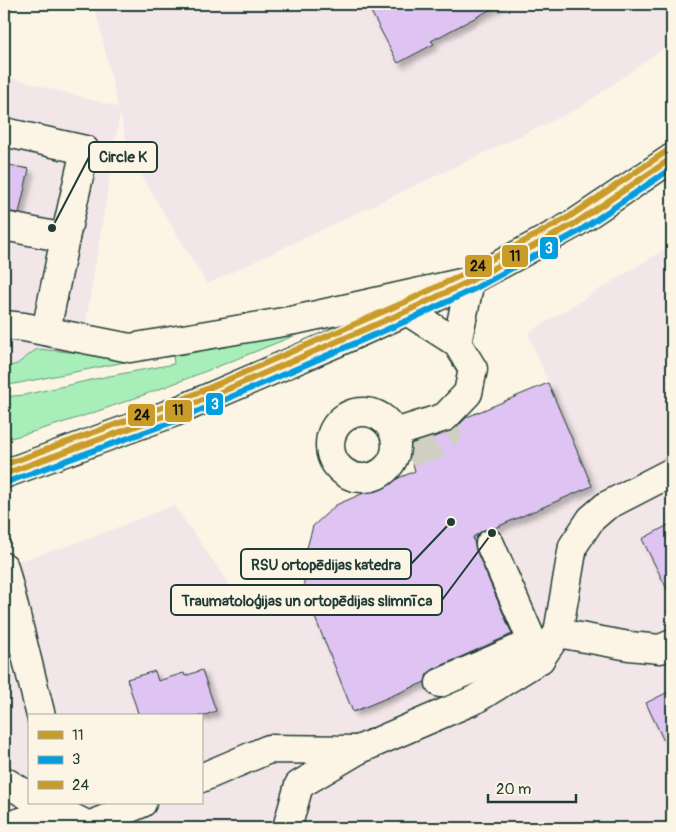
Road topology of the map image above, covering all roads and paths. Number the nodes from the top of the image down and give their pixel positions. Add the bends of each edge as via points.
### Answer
1 (4, 132) edge
2 (672, 158) edge
3 (4, 226) edge
4 (65, 238) junction
5 (470, 281) junction
6 (407, 311) junction
7 (4, 325) edge
8 (46, 331) junction
9 (457, 343) junction
10 (400, 446) dead end
11 (672, 472) edge
12 (4, 474) edge
13 (490, 544) dead end
14 (4, 566) edge
15 (558, 633) junction
16 (672, 644) edge
17 (540, 660) junction
18 (440, 683) dead end
19 (41, 714) edge
20 (358, 750) junction
21 (202, 778) edge
22 (4, 781) edge
23 (28, 795) edge
24 (140, 804) edge
25 (51, 811) edge
26 (4, 827) edge
27 (287, 828) edge

1 - 4 main road via 85,150
2 - 5 main road via 574,224
3 - 4 main road
4 - 8 main road
5 - 6 main road
5 - 8 main road via 295,320 130,348
5 - 9 main road
6 - 9 main road
6 - 12 main road via 175,412
7 - 8 main road
9 - 10 main road via 473,369 468,393 446,421
11 - 15 main road via 606,506 591,518 572,546
13 - 17 main road
14 - 19 main road
15 - 16 main road via 660,649
15 - 17 main road
17 - 18 main road via 520,648
17 - 20 main road via 474,700
20 - 21 main road via 269,749
20 - 27 main road via 299,785
22 - 23 main road
24 - 25 main road via 89,826
25 - 26 main road

